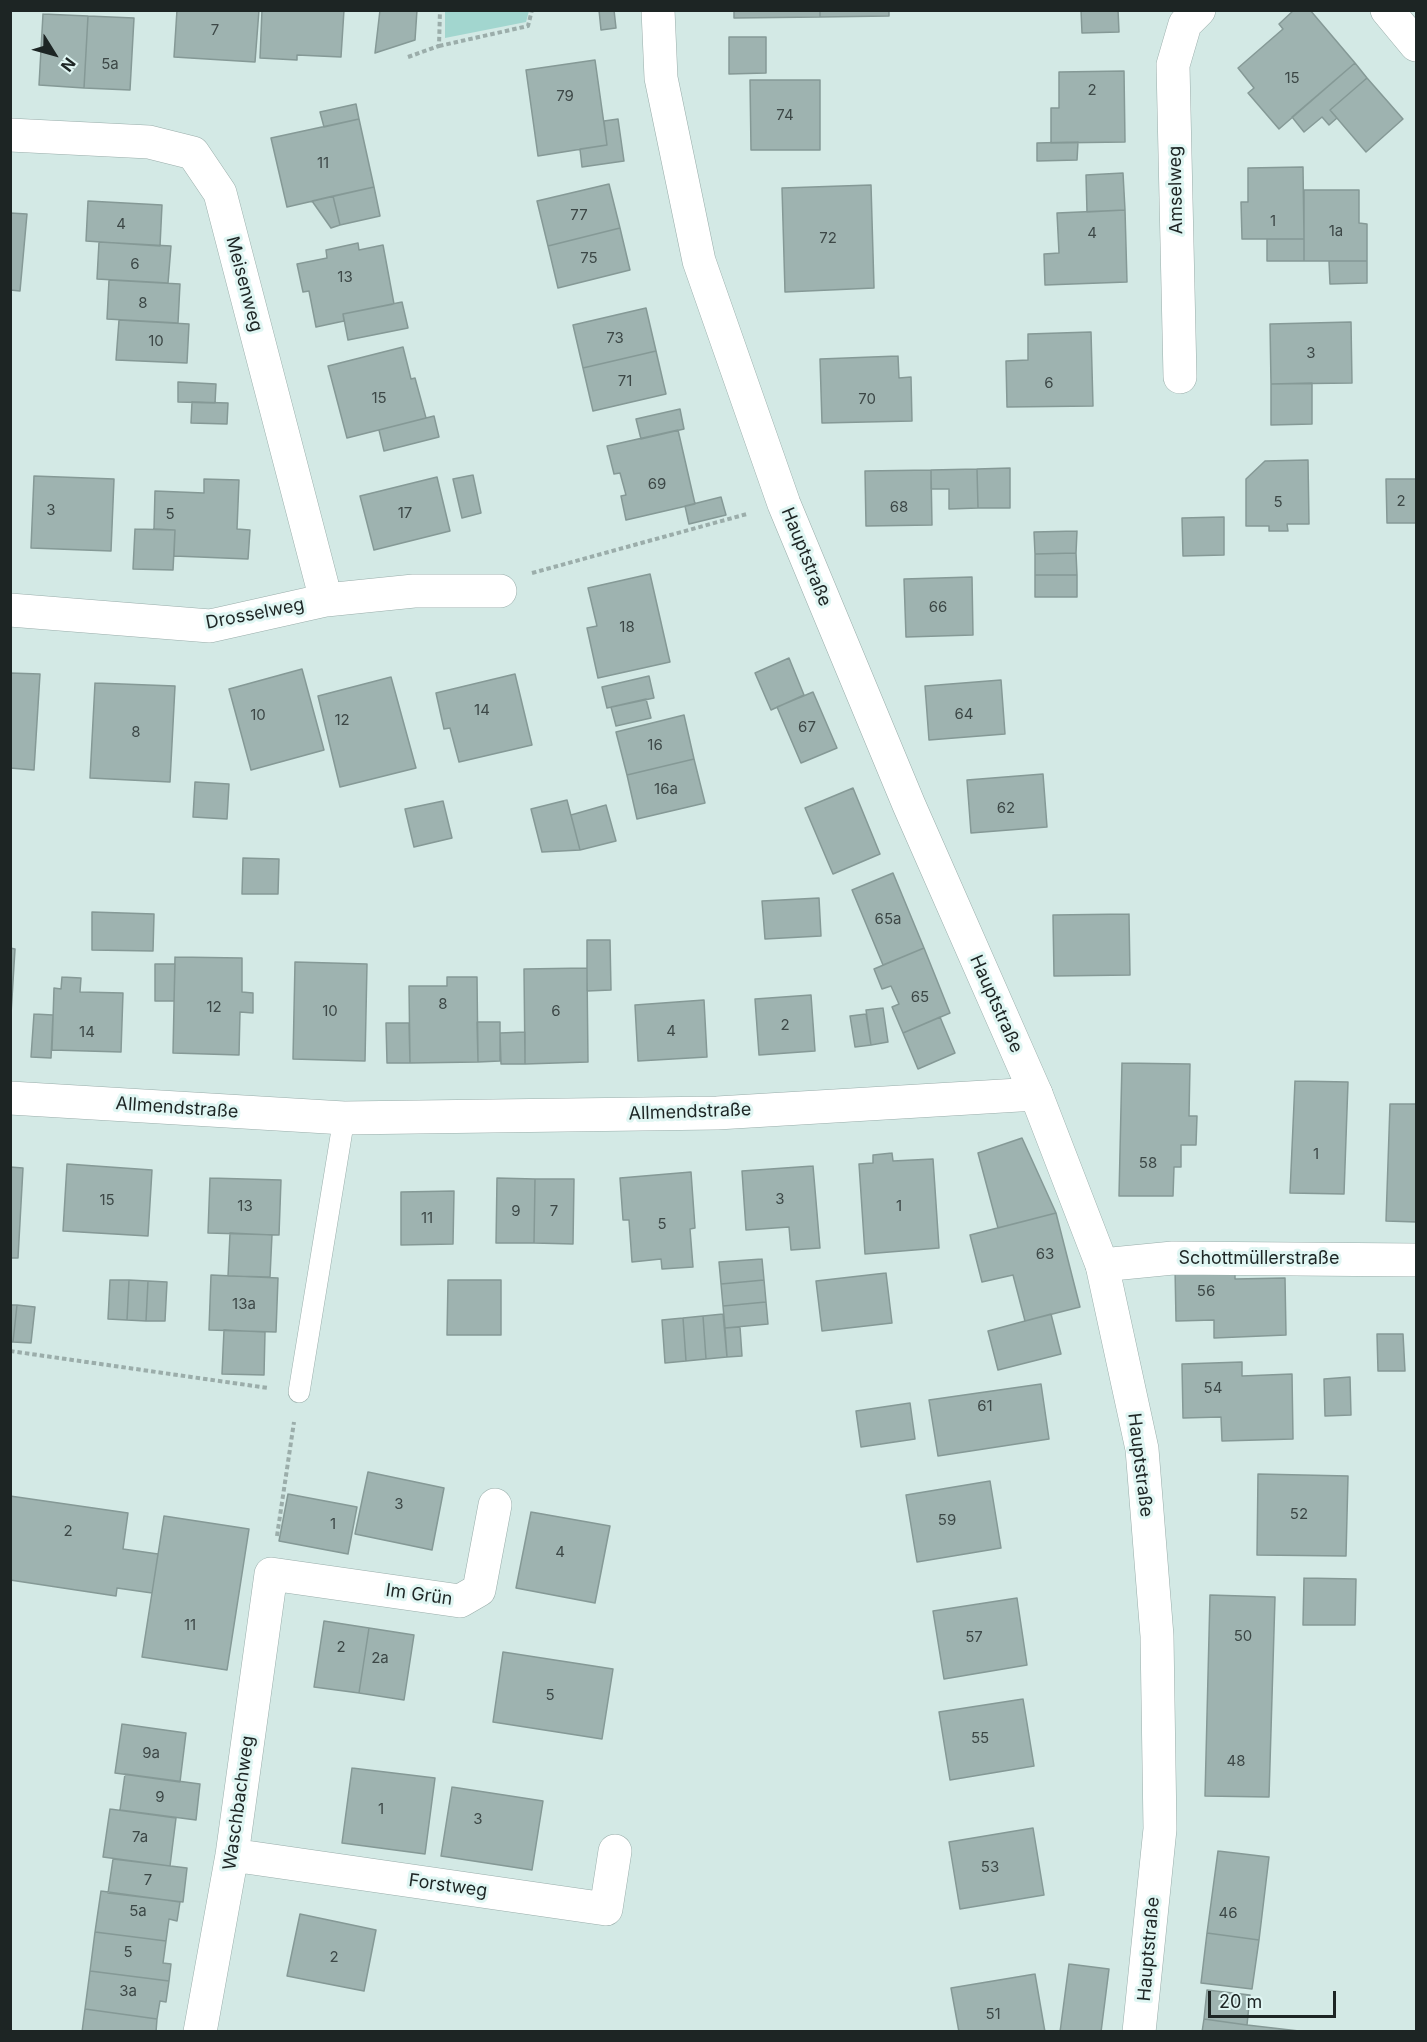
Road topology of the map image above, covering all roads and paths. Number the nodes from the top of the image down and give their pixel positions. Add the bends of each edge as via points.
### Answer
1 (440, 10) edge
2 (532, 10) edge
3 (658, 10) edge
4 (1199, 10) edge
5 (1387, 10) edge
6 (1416, 45) edge
7 (439, 46) junction
8 (408, 57) dead end
9 (10, 135) edge
10 (1180, 377) dead end
11 (753, 512) dead end
12 (500, 591) joint
13 (326, 600) junction
14 (10, 610) edge
15 (1036, 1094) junction
16 (10, 1098) edge
17 (344, 1119) junction
18 (1416, 1260) edge
19 (1102, 1265) junction
20 (10, 1351) edge
21 (299, 1392) junction
22 (495, 1505) dead end
23 (271, 1574) junction
24 (615, 1851) dead end
25 (232, 1855) junction
26 (200, 2031) edge
27 (1139, 2031) edge

1 - 7 path
2 - 7 path via 528,26
3 - 15 street, Hauptstraße via 661,78 699,261 784,504 909,805
4 - 10 street, Amselweg via 1185,24 1173,65
5 - 6 street
7 - 8 path
9 - 13 street, Meisenweg via 149,142 194,153 220,193
11 - 12 path via 529,573
12 - 13 street, Drosselweg via 414,591
13 - 14 street, Drosselweg via 210,626
15 - 17 street, Allmendstraße via 717,1113
15 - 19 street, Hauptstraße
16 - 17 street, Allmendstraße
17 - 21 lane
18 - 19 street, Schottmüllerstraße via 1173,1258
19 - 27 street, Hauptstraße via 1142,1449 1157,1636 1160,1829
20 - 21 path
21 - 23 path
22 - 23 street, Im Grün via 479,1590 460,1601
23 - 25 street, Waschbachweg
24 - 25 street, Forstweg via 606,1909
25 - 26 street, Waschbachweg

